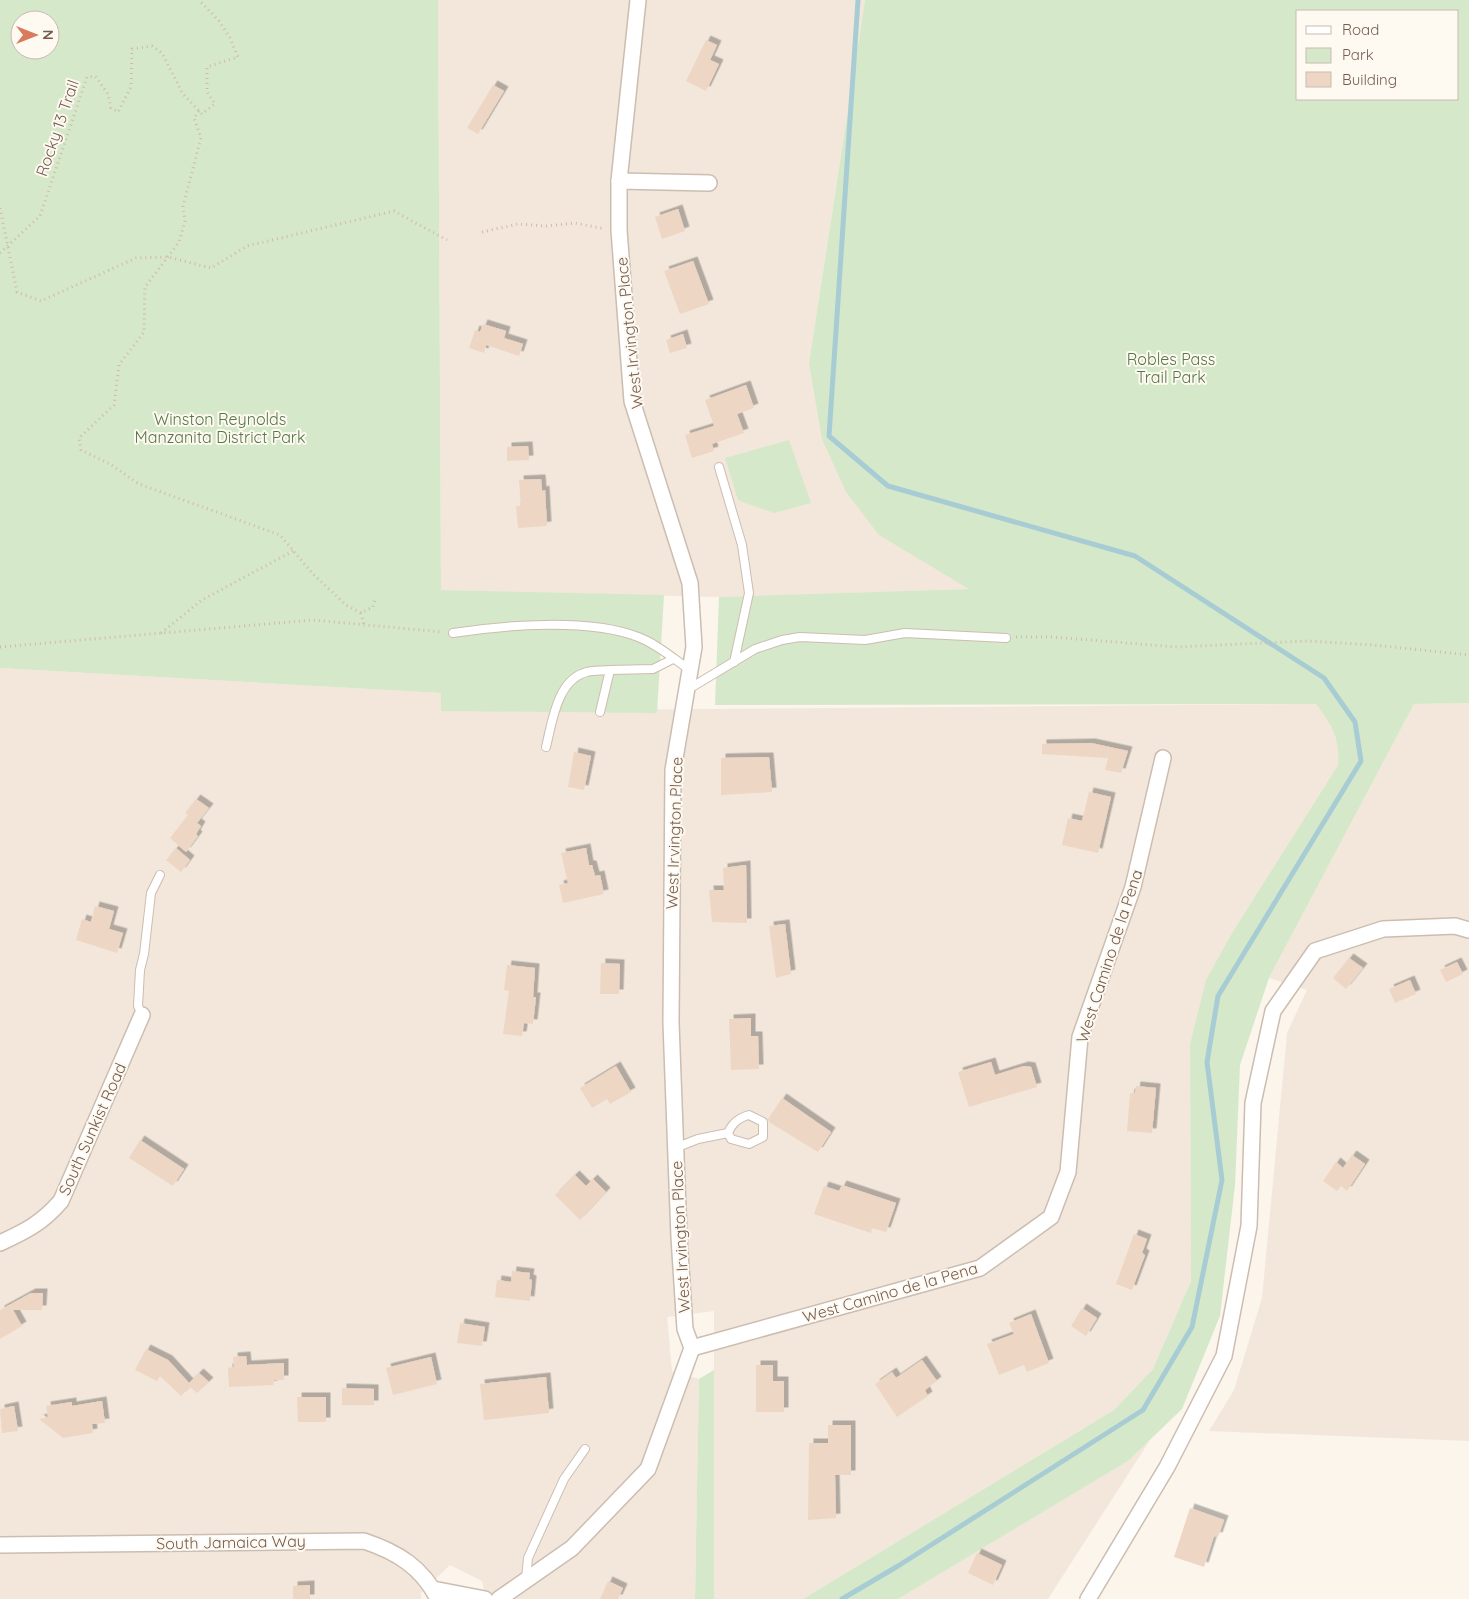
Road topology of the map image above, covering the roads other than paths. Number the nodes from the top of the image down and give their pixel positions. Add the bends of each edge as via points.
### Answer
1 (638, 0) edge
2 (619, 180) junction
3 (708, 183) dead end
4 (719, 467) dead end
5 (453, 632) road end
6 (1006, 638) road end
7 (674, 659) junction
8 (734, 662) junction
9 (610, 670) junction
10 (690, 670) junction
11 (686, 690) junction
12 (600, 712) dead end
13 (546, 747) dead end
14 (1163, 758) dead end
15 (160, 876) dead end
16 (1469, 930) edge
17 (142, 1015) joint
18 (728, 1134) junction
19 (676, 1148) junction
20 (0, 1243) edge
21 (692, 1348) junction
22 (585, 1449) dead end
23 (0, 1545) edge
24 (526, 1581) junction
25 (435, 1594) edge
26 (485, 1599) edge
27 (498, 1599) edge
28 (1088, 1599) edge

1 - 2 street, West Irvington Place
2 - 3 street
2 - 10 street, West Irvington Place via 619,230 632,401 690,583 694,647
4 - 8 lane via 742,545 749,593
5 - 7 lane via 530,624 592,628 639,637
6 - 8 lane via 904,633 864,640 800,637 755,649
7 - 9 lane via 653,669
7 - 10 lane
8 - 11 lane
9 - 12 lane
9 - 13 lane via 586,672 568,685 555,711
10 - 11 street, West Irvington Place
11 - 19 street, West Irvington Place via 674,770 671,1030
14 - 21 street, West Camino de la Pena via 1133,887 1080,1037 1068,1172 1051,1218 980,1268
15 - 17 lane via 151,893 140,970 138,1006
16 - 28 street via 1455,926 1383,929 1315,951 1273,1012 1253,1103 1249,1226 1224,1356 1167,1468
17 - 20 street, South Sunkist Road via 61,1201 45,1219
18 - 18 lane via 740,1117 749,1115 763,1122 765,1128 763,1137 749,1144 731,1139
18 - 19 lane via 698,1139
19 - 21 street, West Irvington Place via 686,1329
21 - 24 street via 648,1469 572,1548
22 - 24 lane via 564,1479 528,1558
23 - 25 street, South Jamaica Way via 364,1542 403,1558 420,1572
24 - 27 street
25 - 26 street

